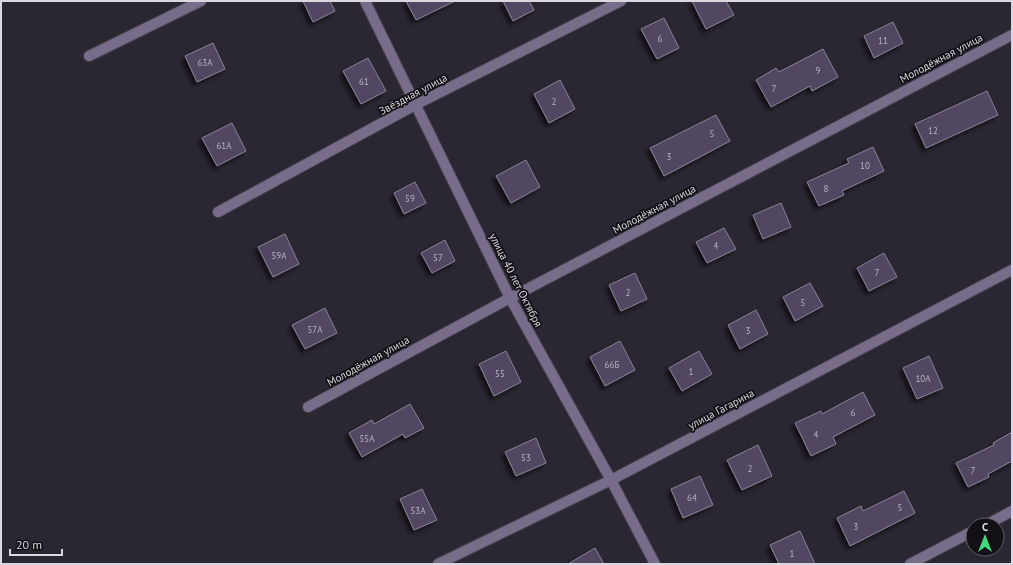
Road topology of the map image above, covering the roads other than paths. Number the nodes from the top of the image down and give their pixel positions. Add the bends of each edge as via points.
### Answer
1 (201, 1) edge
2 (365, 1) edge
3 (621, 1) edge
4 (1012, 35) edge
5 (89, 56) dead end
6 (416, 105) junction
7 (218, 212) dead end
8 (1012, 270) edge
9 (510, 298) junction
10 (308, 407) dead end
11 (612, 480) junction
12 (1012, 511) edge
13 (1001, 517) edge
14 (965, 536) edge
15 (438, 564) edge
16 (656, 564) edge
17 (910, 564) edge

1 - 5 street
2 - 6 street, улица 40 лет Октября
3 - 6 street, Звёздная улица
4 - 9 street, Молодёжная улица
6 - 7 street, Звёздная улица
6 - 9 street, улица 40 лет Октября
8 - 11 street, улица Гагарина
9 - 10 street, Молодёжная улица
9 - 11 street, улица 40 лет Октября
11 - 15 street, улица Гагарина
11 - 16 street, улица 40 лет Октября
12 - 13 street
14 - 17 street

